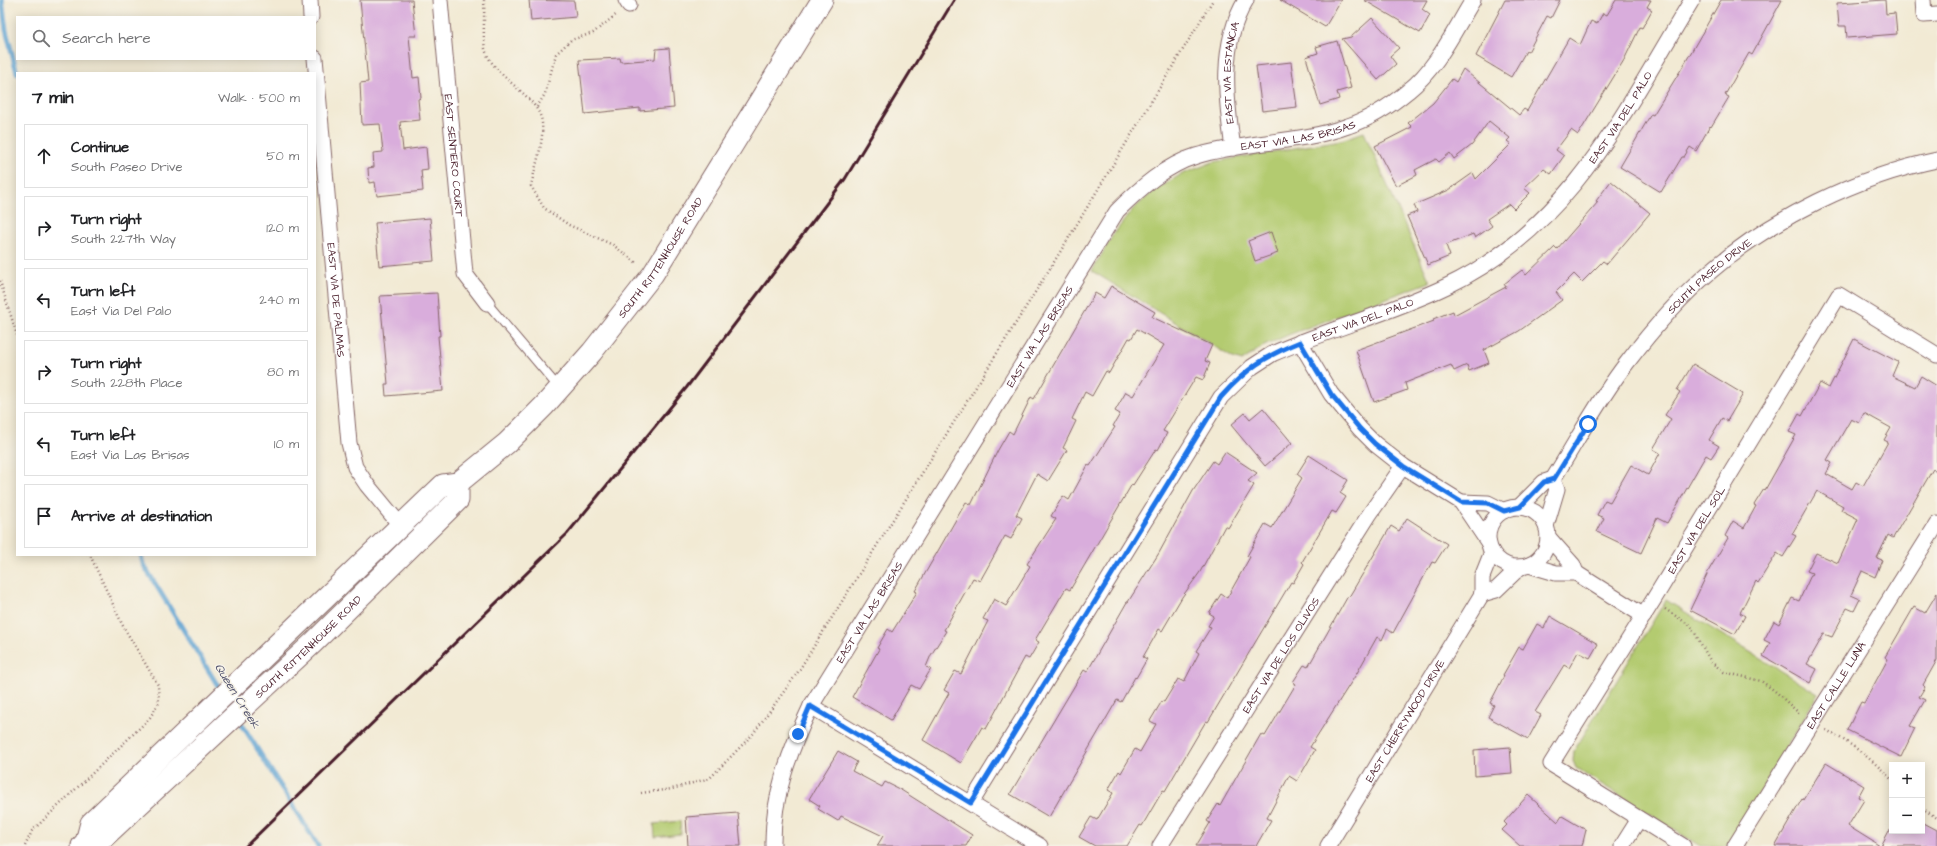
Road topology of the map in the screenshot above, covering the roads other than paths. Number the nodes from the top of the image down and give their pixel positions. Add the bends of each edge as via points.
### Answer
1 (310, 0) edge
2 (440, 0) edge
3 (822, 0) edge
4 (1246, 0) edge
5 (1473, 0) edge
6 (1692, 0) edge
7 (311, 16) edge
8 (315, 60) edge
9 (1233, 148) junction
10 (1937, 160) edge
11 (487, 303) joint
12 (1300, 342) junction
13 (1937, 355) edge
14 (560, 389) junction
15 (1403, 466) junction
16 (1554, 479) junction
17 (458, 483) junction
18 (1461, 502) junction
19 (1520, 507) junction
20 (1504, 511) junction
21 (1937, 524) edge
22 (401, 526) junction
23 (1547, 532) junction
24 (1490, 547) junction
25 (1524, 566) junction
26 (1576, 573) junction
27 (1482, 594) junction
28 (1644, 616) junction
29 (810, 706) junction
30 (971, 803) junction
31 (1639, 819) junction
32 (84, 844) edge
33 (773, 846) edge
34 (1040, 846) edge
35 (1160, 846) edge
36 (1328, 846) edge
37 (1622, 846) edge
38 (1683, 846) edge
39 (1735, 846) edge

1 - 7 street
2 - 11 street, EAST SENTIERO COURT via 466,274
3 - 14 main road, SOUTH RITTENHOUSE ROAD via 653,274
4 - 9 street, EAST VIA ESTANCIA via 1229,46 1226,73 1226,101
5 - 9 street, EAST VIA LAS BRISAS via 1438,58 1424,76 1409,91 1370,117 1348,127 1319,134
6 - 12 street, EAST VIA DEL PALO via 1606,141 1554,208 1518,242 1471,274 1447,286
8 - 22 street, EAST VIA DE PALMAS via 349,443 355,466 367,485
9 - 29 street, EAST VIA LAS BRISAS via 1195,156 1173,167 1132,196 1117,211
10 - 16 street, SOUTH PASEO DRIVE via 1885,174 1826,198 1766,232 1712,270 1665,316 1624,365
11 - 14 lane
12 - 15 street via 1317,373 1345,412 1375,444
12 - 30 street, EAST VIA DEL PALO via 1272,354 1252,367 1221,397
13 - 28 street, EAST VIA DEL SOL via 1839,295
14 - 17 main road, SOUTH RITTENHOUSE ROAD via 507,442
15 - 18 street
15 - 35 street, EAST VIA DE LOS OLIVOS via 1369,515
16 - 19 street, SOUTH PASEO DRIVE via 1544,482
16 - 23 street via 1557,489
17 - 22 main road, SOUTH RITTENHOUSE ROAD via 443,485
17 - 32 main road, SOUTH RITTENHOUSE ROAD via 458,500 313,642 102,838
18 - 20 street via 1488,503
18 - 24 street
19 - 20 street
19 - 23 street via 1536,513
20 - 24 street via 1493,520 1488,534
21 - 39 street, EAST CALLE LUNA
22 - 32 main road, SOUTH RITTENHOUSE ROAD via 91,824
23 - 25 street via 1543,554
23 - 26 street via 1573,564
24 - 25 street via 1504,564
24 - 27 street via 1482,577
25 - 26 street via 1556,573
25 - 27 street via 1496,590
26 - 28 street
27 - 36 street, EAST CHERRYWOOD DRIVE
28 - 31 street, EAST VIA DEL SOL via 1552,764
29 - 30 street
29 - 33 street, EAST VIA LAS BRISAS via 782,782 776,805
30 - 34 street
31 - 37 street
31 - 38 street

